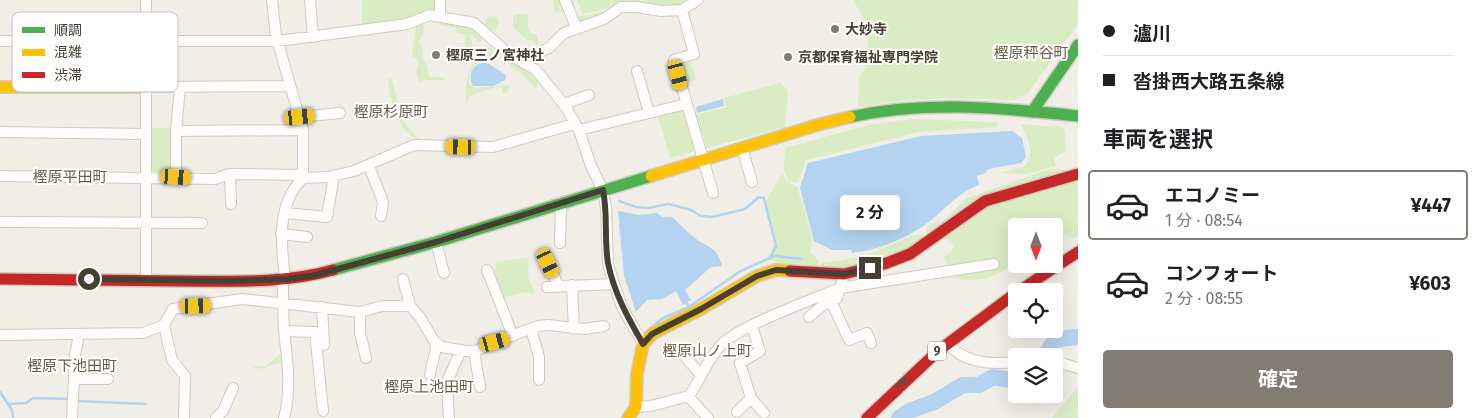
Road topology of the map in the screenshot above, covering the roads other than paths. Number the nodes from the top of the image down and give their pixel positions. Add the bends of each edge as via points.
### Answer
1 (272, 0) edge
2 (310, 0) edge
3 (440, 0) edge
4 (565, 0) edge
5 (698, 0) edge
6 (682, 10) junction
7 (440, 15) junction
8 (576, 27) junction
9 (313, 37) junction
10 (278, 41) junction
11 (178, 42) edge
12 (1078, 45) edge
13 (521, 60) junction
14 (637, 71) dead end
15 (180, 86) joint
16 (289, 86) junction
17 (145, 92) edge
18 (589, 95) dead end
19 (564, 104) junction
20 (686, 104) junction
21 (1032, 112) junction
22 (340, 113) dead end
23 (649, 113) junction
24 (1078, 116) edge
25 (300, 117) junction
26 (576, 127) junction
27 (303, 130) junction
28 (176, 131) junction
29 (0, 132) edge
30 (144, 134) junction
31 (742, 148) junction
32 (702, 160) junction
33 (369, 166) junction
34 (230, 174) junction
35 (1078, 174) edge
36 (0, 176) edge
37 (303, 176) junction
38 (334, 176) junction
39 (145, 177) junction
40 (176, 177) junction
41 (752, 182) dead end
42 (603, 190) junction
43 (713, 193) dead end
44 (561, 203) junction
45 (231, 204) dead end
46 (379, 212) dead end
47 (285, 213) junction
48 (0, 222) edge
49 (202, 223) dead end
50 (146, 224) junction
51 (282, 234) junction
52 (307, 237) dead end
53 (436, 242) junction
54 (560, 243) dead end
55 (1078, 252) edge
56 (548, 263) dead end
57 (994, 264) dead end
58 (1078, 265) edge
59 (487, 270) dead end
60 (444, 273) dead end
61 (844, 274) junction
62 (0, 279) edge
63 (146, 279) junction
64 (284, 279) junction
65 (403, 279) dead end
66 (1032, 283) edge
67 (1051, 283) edge
68 (614, 284) junction
69 (558, 285) junction
70 (572, 285) junction
71 (547, 287) dead end
72 (840, 288) junction
73 (1008, 300) edge
74 (831, 301) junction
75 (282, 302) junction
76 (322, 306) junction
77 (410, 306) junction
78 (1008, 311) edge
79 (360, 312) junction
80 (809, 317) dead end
81 (164, 325) junction
82 (604, 326) dead end
83 (752, 326) junction
84 (531, 329) junction
85 (574, 329) junction
86 (284, 331) junction
87 (0, 335) edge
88 (79, 335) junction
89 (513, 336) junction
90 (437, 343) junction
91 (871, 343) dead end
92 (643, 344) junction
93 (324, 345) dead end
94 (950, 347) junction
95 (461, 350) junction
96 (474, 351) junction
97 (683, 354) dead end
98 (366, 358) dead end
99 (1008, 362) edge
100 (1063, 364) edge
101 (1078, 368) edge
102 (430, 374) dead end
103 (700, 374) junction
104 (74, 379) junction
105 (108, 379) dead end
106 (539, 380) dead end
107 (232, 388) dead end
108 (480, 388) dead end
109 (688, 396) junction
110 (751, 398) junction
111 (636, 407) junction
112 (323, 411) dead end
113 (738, 412) dead end
114 (764, 413) dead end
115 (72, 418) edge
116 (184, 418) edge
117 (216, 418) edge
118 (284, 418) edge
119 (449, 418) edge
120 (629, 418) edge
121 (708, 418) edge
122 (867, 418) edge
123 (881, 418) edge

1 - 10 street
2 - 9 street
3 - 7 street
4 - 8 street
5 - 6 street
6 - 8 street via 625,6 604,19
6 - 20 street via 694,54 674,60
7 - 9 street via 430,15 406,24
7 - 13 street via 474,23 510,55
8 - 13 street via 564,33 549,48
9 - 10 street
10 - 11 street
10 - 16 street
12 - 21 main road
13 - 19 street via 536,70
14 - 23 street
15 - 16 street
15 - 28 street
16 - 25 street
17 - 30 street
18 - 19 street
19 - 26 street
20 - 23 street
20 - 32 street
21 - 24 main road
21 - 31 main road via 903,108 817,125
22 - 25 street
23 - 26 street
25 - 27 street
26 - 33 street via 493,147 414,145
26 - 42 street
27 - 28 street
27 - 37 street
28 - 40 street
29 - 30 street
30 - 39 street
31 - 32 main road
31 - 41 street
32 - 42 main road
32 - 43 street
33 - 38 street
33 - 46 street via 383,202
34 - 37 street
34 - 40 street via 215,179
34 - 45 street
35 - 61 main road via 985,201 910,254
36 - 39 street
37 - 38 street
37 - 47 street via 290,195
38 - 47 street via 327,217
39 - 40 street
39 - 50 street
42 - 44 main road
42 - 68 street via 608,264
44 - 53 main road
44 - 54 street
47 - 51 street
48 - 50 street
49 - 50 street
50 - 63 street
51 - 52 street
51 - 64 street
53 - 60 street
53 - 64 main road via 339,270
55 - 66 main road, 9
56 - 69 street
57 - 72 street
58 - 67 main road
59 - 89 street
61 - 72 street
61 - 92 main road via 776,270 757,276 652,334
62 - 63 main road
63 - 64 main road
64 - 75 street
65 - 77 street
68 - 70 street
68 - 92 street via 622,307
69 - 70 street
69 - 71 street
70 - 85 street
72 - 74 street via 837,298
72 - 83 street
73 - 94 main road, 9
74 - 80 street
74 - 91 street via 849,340 867,333
75 - 76 street
75 - 81 street via 242,299 206,306 185,306 173,309
75 - 86 street
76 - 79 street
76 - 93 street
77 - 79 street via 382,306
77 - 90 street
78 - 94 main road, 9
79 - 98 street via 360,333
81 - 88 street via 143,333
81 - 116 street via 172,360 184,376
82 - 85 street
83 - 103 street via 722,343
83 - 110 street via 760,351 740,363
84 - 85 street via 548,325
84 - 89 street
84 - 106 street via 539,357
86 - 112 street via 315,332
86 - 118 street via 290,370
87 - 88 street
88 - 104 street
89 - 96 street
90 - 95 street
90 - 102 street
92 - 111 main road via 637,374
94 - 99 street via 959,356 972,360
122 -> 94 main road, 9 via 891,393
94 - 123 main road, 9
95 - 96 street
95 - 119 street via 447,382
96 - 108 street
97 - 103 street
100 - 101 street
103 - 109 street
104 - 105 street
104 - 115 street
107 - 117 street via 223,411
109 - 111 street
109 - 121 street
110 - 113 street
110 - 114 street
111 - 120 main road

